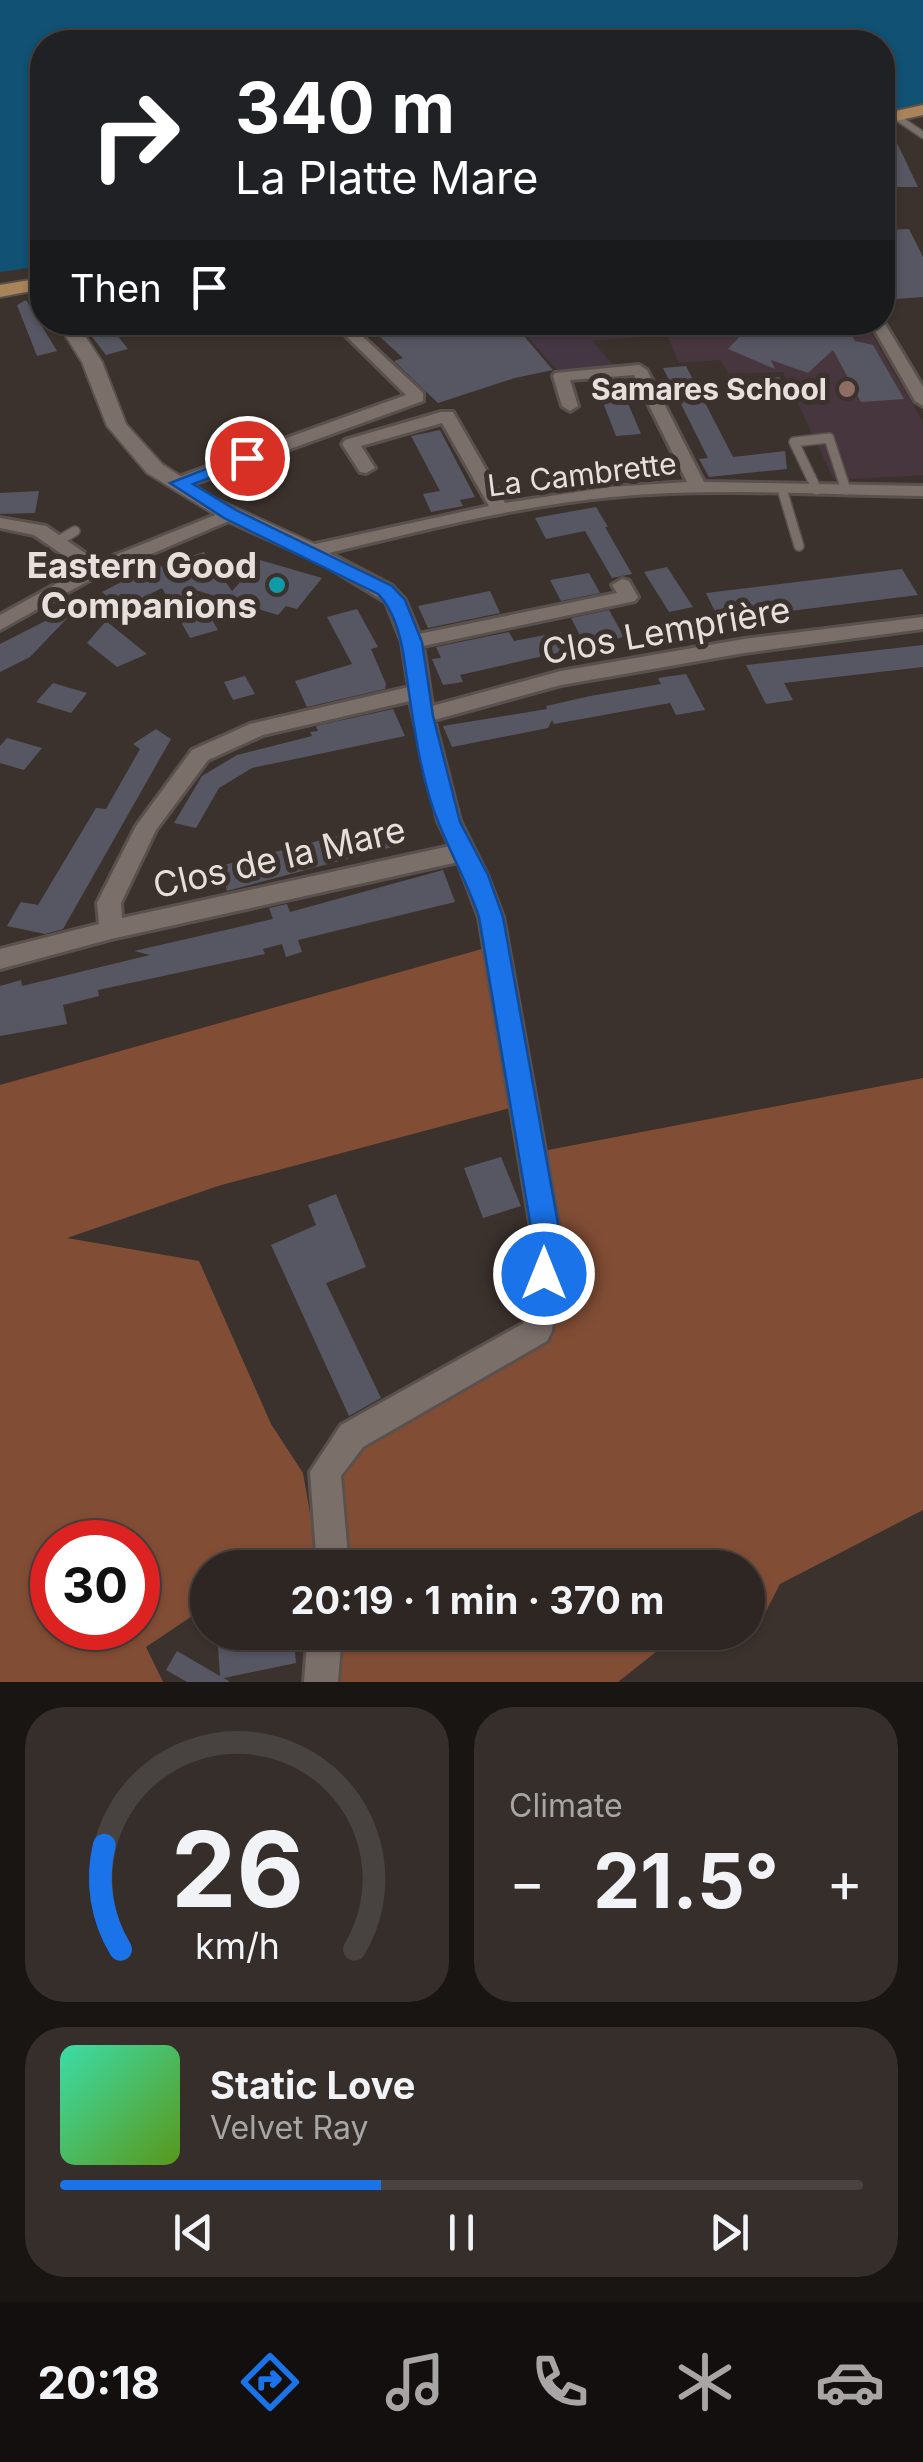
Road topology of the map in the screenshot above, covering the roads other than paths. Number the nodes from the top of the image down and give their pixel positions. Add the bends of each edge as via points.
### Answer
1 (923, 110) edge
2 (895, 117) edge
3 (895, 121) edge
4 (923, 135) edge
5 (30, 288) edge
6 (0, 291) edge
7 (75, 335) edge
8 (352, 335) edge
9 (885, 335) edge
10 (923, 401) edge
11 (570, 406) dead end
12 (366, 468) dead end
13 (178, 483) junction
14 (698, 487) junction
15 (782, 489) junction
16 (817, 490) junction
17 (846, 490) junction
18 (923, 491) edge
19 (500, 510) junction
20 (230, 514) junction
21 (0, 523) edge
22 (798, 546) dead end
23 (311, 550) junction
24 (93, 567) junction
25 (622, 585) dead end
26 (923, 623) edge
27 (0, 624) edge
28 (412, 642) junction
29 (421, 704) junction
30 (463, 852) junction
31 (111, 930) junction
32 (0, 959) edge
33 (332, 1550) edge
34 (324, 1650) edge
35 (322, 1682) edge

1 - 2 main road
3 - 4 lane
5 - 6 main road
7 - 13 street via 132,447
8 - 13 street via 418,397
9 - 10 street
11 - 14 street via 561,376 639,370
12 - 19 street via 351,444 447,416
13 - 20 street
14 - 15 street, La Cambrette
14 - 19 street, La Cambrette via 610,492
15 - 16 street, La Cambrette
15 - 22 lane
16 - 17 street, La Cambrette
16 - 17 lane via 794,442 829,438
17 - 18 street, La Cambrette
19 - 23 street, La Cambrette
20 - 23 street
20 - 24 street
21 - 24 street via 67,536
23 - 28 street via 385,590
24 - 27 street
25 - 28 street via 628,597
26 - 29 street, Clos Lemprière via 744,646
28 - 29 street
29 - 30 street via 449,822
29 - 31 street, Clos de la Mare via 257,729 200,755 147,826 109,902
30 - 31 street, Clos de la Mare
30 - 33 street via 491,917 548,1246 537,1331 352,1436 325,1472
31 - 32 street, Clos de la Mare
34 - 35 street

